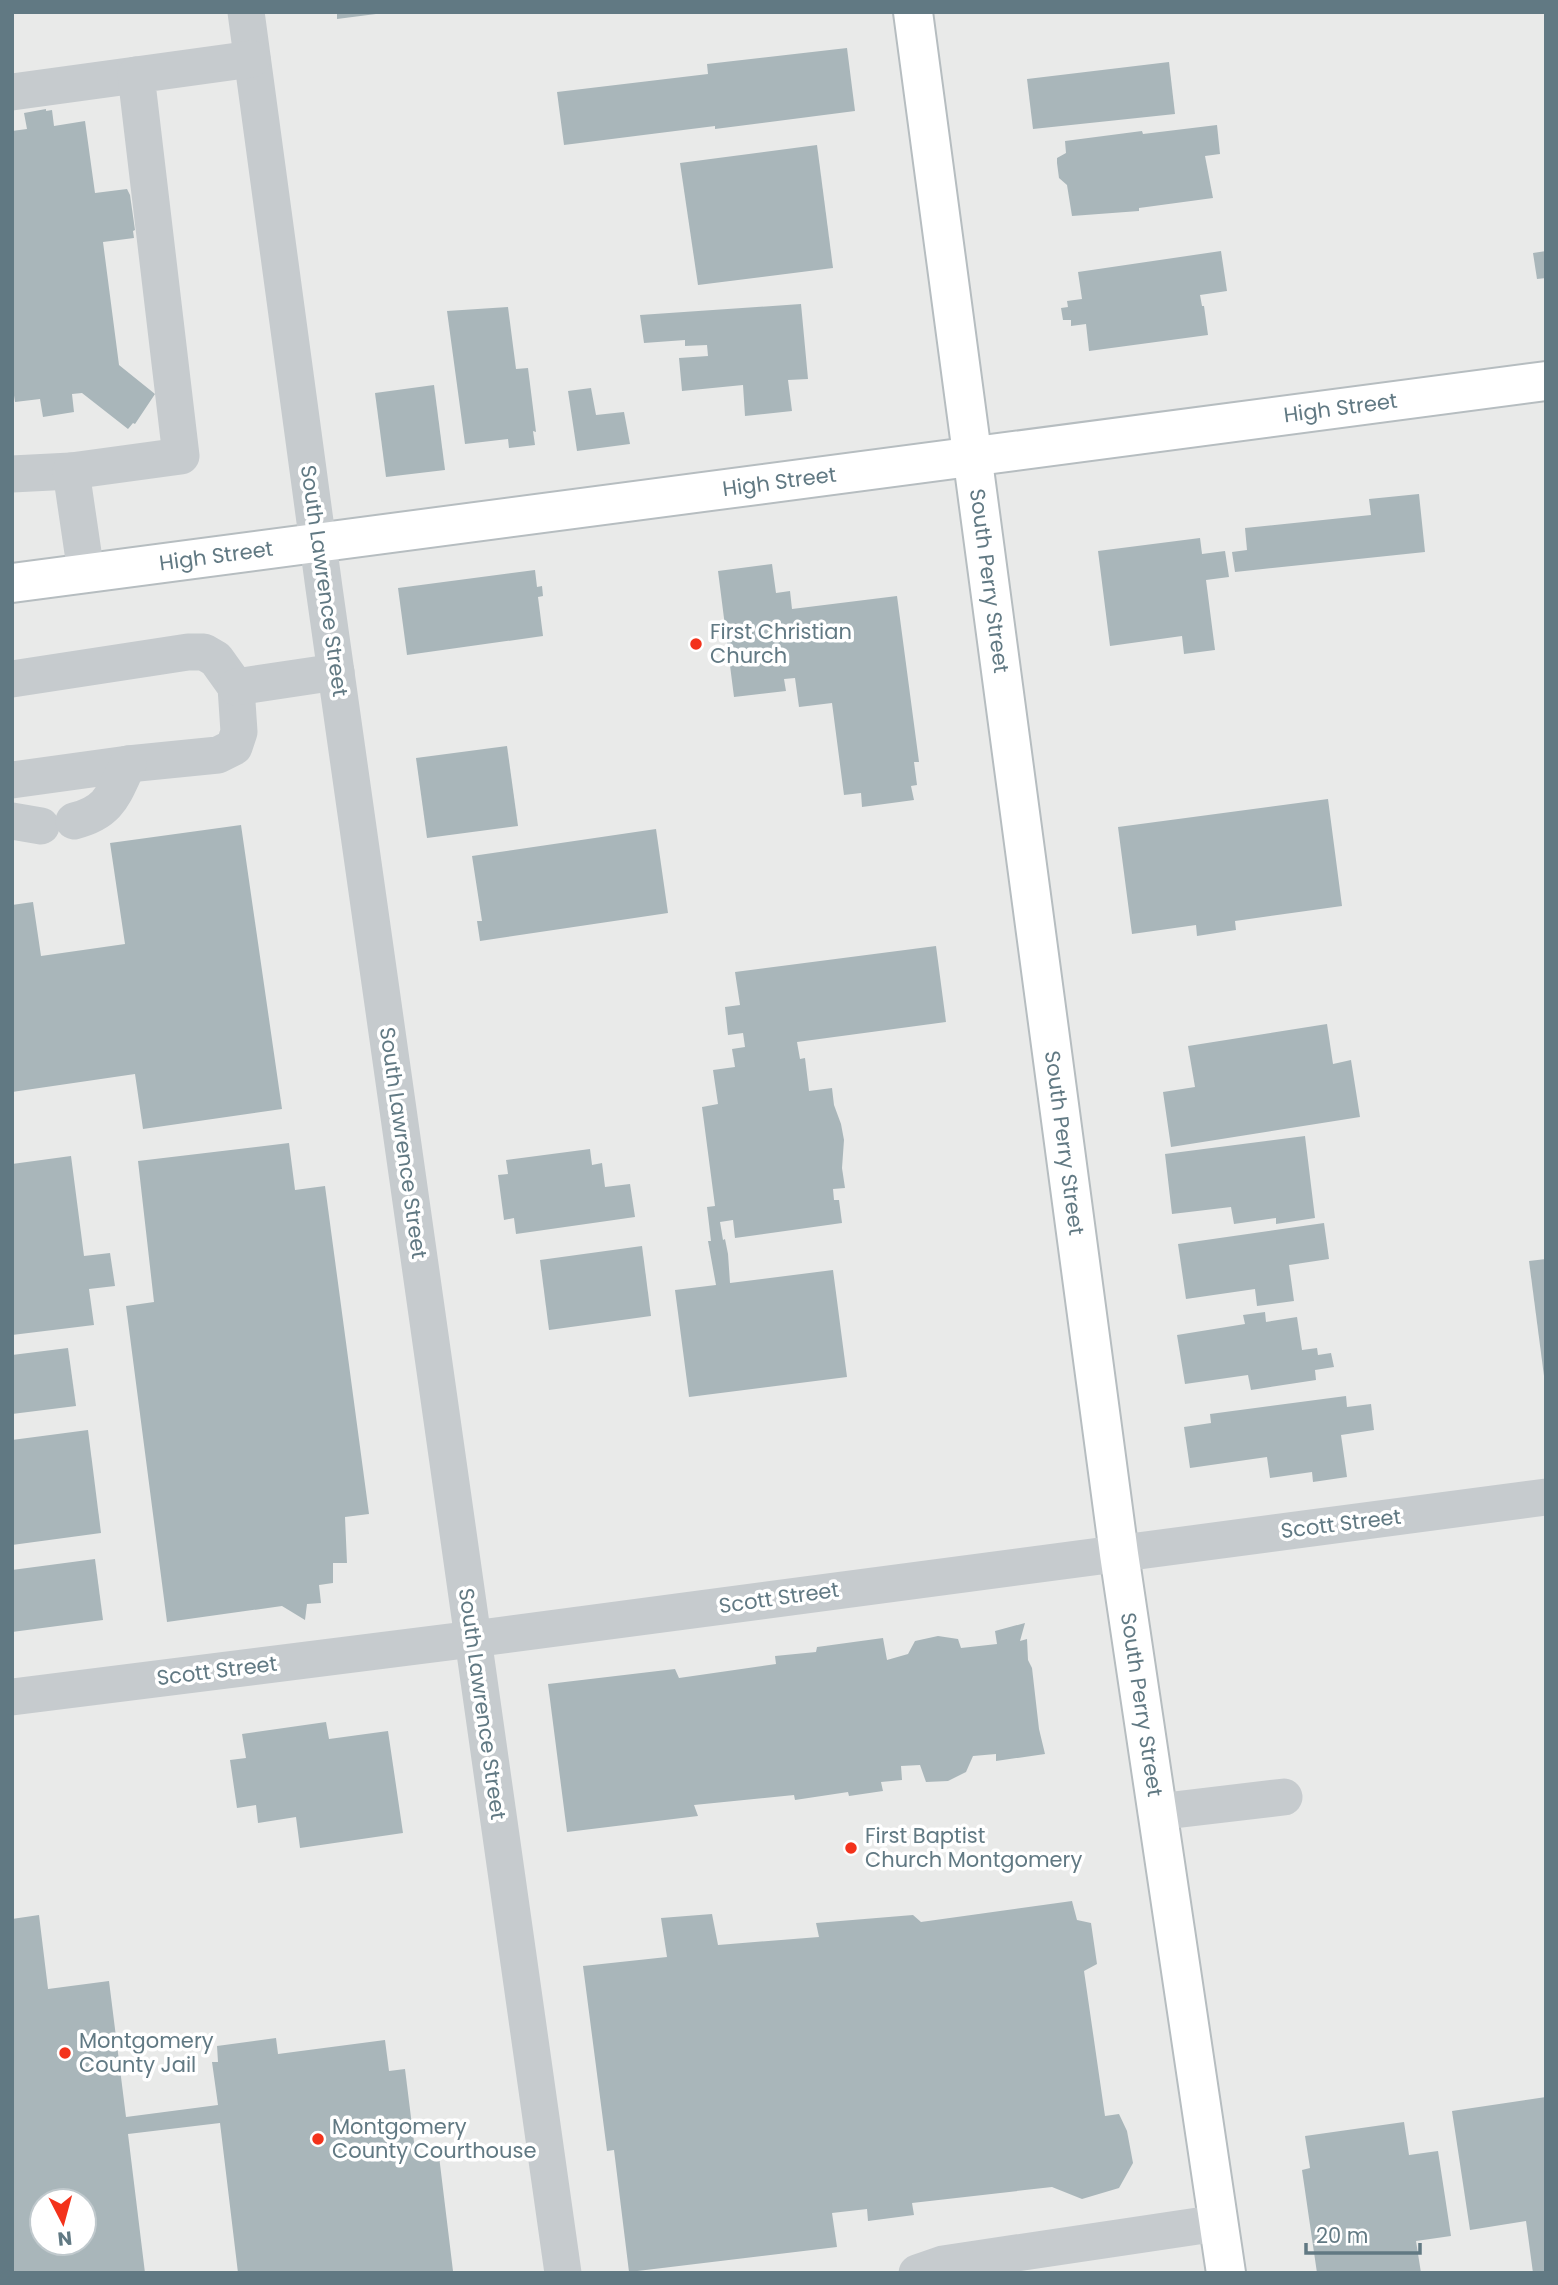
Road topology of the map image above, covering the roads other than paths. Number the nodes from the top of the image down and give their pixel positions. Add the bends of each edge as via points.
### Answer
1 (246, 12) edge
2 (913, 12) edge
3 (252, 59) junction
4 (136, 75) junction
5 (12, 92) edge
6 (1546, 381) edge
7 (971, 456) junction
8 (71, 471) junction
9 (12, 474) edge
10 (318, 542) junction
11 (86, 573) junction
12 (12, 583) edge
13 (336, 672) junction
14 (12, 679) edge
15 (236, 687) junction
16 (128, 764) junction
17 (12, 780) edge
18 (42, 823) edge
19 (1546, 1497) edge
20 (1119, 1554) junction
21 (473, 1639) junction
22 (12, 1697) edge
23 (1284, 1797) dead end
24 (1157, 1812) junction
25 (1219, 2224) junction
26 (563, 2273) edge
27 (918, 2273) edge
28 (1226, 2273) edge

1 - 3 street, South Lawrence Street
2 - 7 main road, South Perry Street
3 - 4 street
3 - 10 street, South Lawrence Street
4 - 5 street
4 - 8 street via 181,456
6 - 7 main road, High Street
7 - 10 main road, High Street
7 - 20 main road, South Perry Street
8 - 9 street
8 - 11 street
10 - 11 main road, High Street
10 - 13 street, South Lawrence Street
11 - 12 main road, High Street
13 - 15 street
13 - 21 street, South Lawrence Street
14 - 15 street via 204,652
15 - 16 street via 239,732 234,747 218,755
16 - 17 street
16 - 18 street via 109,802 93,816
19 - 20 street, Scott Street
20 - 21 street, Scott Street
20 - 24 main road, South Perry Street
21 - 22 street, Scott Street
21 - 26 street, South Lawrence Street
23 - 24 street
24 - 25 main road, South Perry Street
25 - 27 street via 943,2264
25 - 28 main road, South Perry Street

